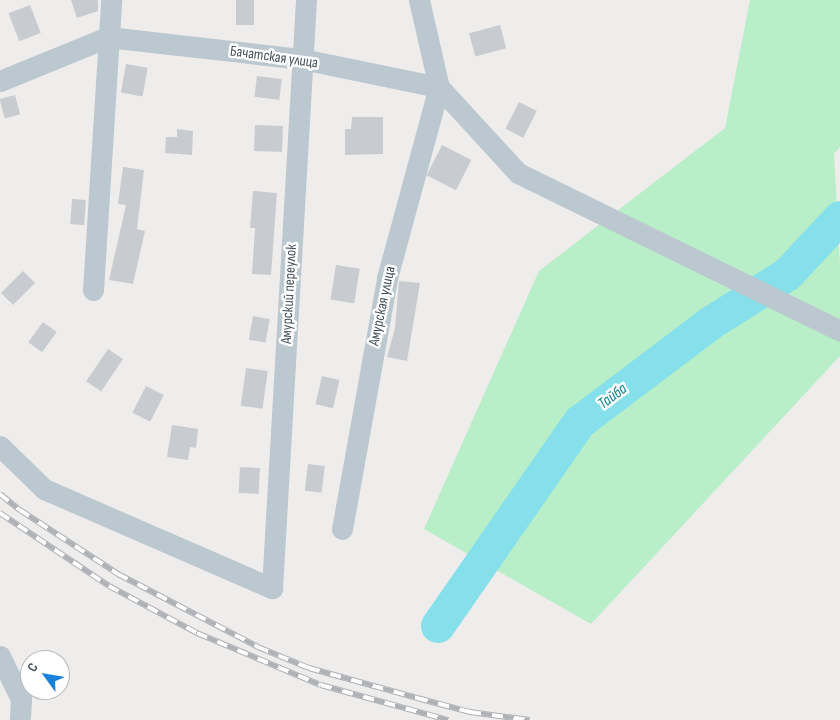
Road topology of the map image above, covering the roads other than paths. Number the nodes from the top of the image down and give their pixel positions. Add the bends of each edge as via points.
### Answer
1 (110, 0) edge
2 (306, 0) edge
3 (419, 0) edge
4 (108, 37) junction
5 (302, 59) junction
6 (0, 81) edge
7 (439, 87) junction
8 (93, 290) dead end
9 (840, 331) edge
10 (0, 446) edge
11 (342, 529) dead end
12 (0, 656) edge
13 (20, 720) edge

1 - 4 street
2 - 5 street, Амурский переулок
3 - 7 street
4 - 5 street, Бачатская улица
4 - 6 street, Бачатская улица
4 - 8 street
5 - 7 street, Бачатская улица
5 - 10 street, Амурский переулок via 272,588 44,489
7 - 9 street via 518,172
7 - 11 street, Амурская улица via 386,278
12 - 13 street via 21,698

